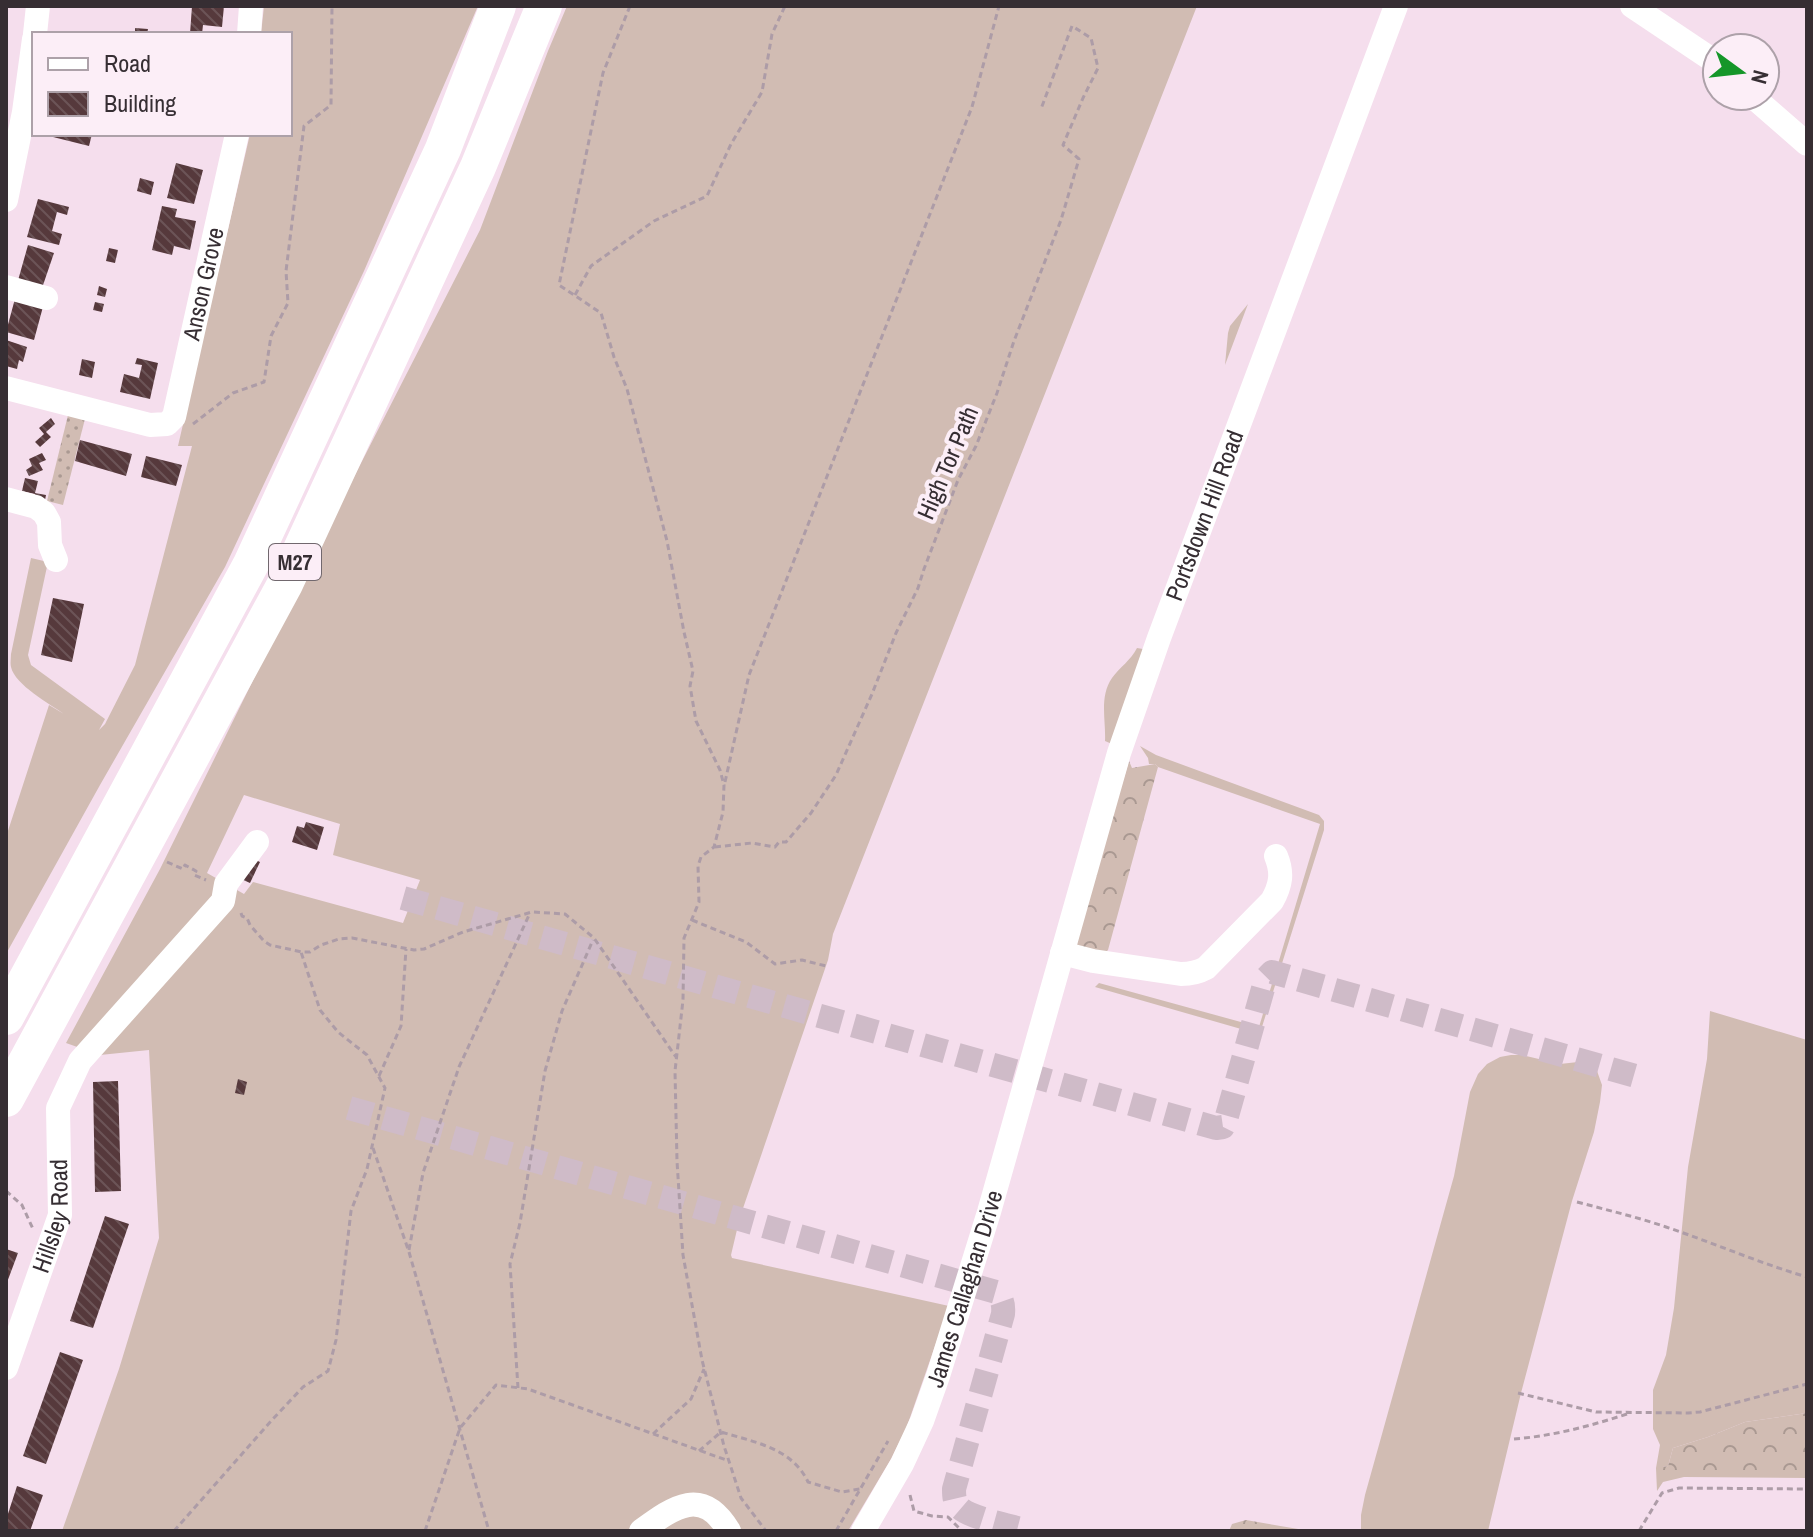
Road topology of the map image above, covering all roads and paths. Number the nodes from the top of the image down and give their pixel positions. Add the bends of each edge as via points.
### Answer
1 (38, 6) edge
2 (251, 6) edge
3 (332, 6) edge
4 (498, 6) edge
5 (544, 6) edge
6 (630, 6) edge
7 (785, 6) edge
8 (999, 6) edge
9 (1396, 6) edge
10 (1632, 6) edge
11 (35, 32) edge
12 (249, 32) edge
13 (32, 45) edge
14 (1701, 52) edge
15 (1041, 109) dead end
16 (15, 110) edge
17 (1770, 112) edge
18 (237, 136) edge
19 (1807, 144) edge
20 (6, 200) edge
21 (6, 287) edge
22 (575, 295) junction
23 (46, 298) dead end
24 (6, 388) edge
25 (164, 424) junction
26 (6, 499) edge
27 (56, 560) dead end
28 (724, 785) junction
29 (257, 842) dead end
30 (714, 847) junction
31 (1276, 856) dead end
32 (167, 862) dead end
33 (204, 879) dead end
34 (223, 901) junction
35 (530, 913) junction
36 (692, 920) junction
37 (594, 938) junction
38 (406, 949) junction
39 (301, 952) junction
40 (1062, 953) junction
41 (826, 966) dead end
42 (6, 1017) edge
43 (1038, 1035) joint
44 (676, 1058) junction
45 (379, 1076) junction
46 (6, 1099) edge
47 (372, 1144) junction
48 (6, 1191) edge
49 (1577, 1202) dead end
50 (409, 1252) junction
51 (44, 1262) junction
52 (1807, 1277) edge
53 (6, 1368) edge
54 (704, 1369) junction
55 (1807, 1384) edge
56 (518, 1388) junction
57 (1518, 1393) dead end
58 (1631, 1413) junction
59 (460, 1428) junction
60 (721, 1432) junction
61 (653, 1434) junction
62 (1514, 1439) dead end
63 (699, 1451) junction
64 (729, 1461) junction
65 (902, 1464) junction
66 (860, 1489) dead end
67 (1807, 1489) edge
68 (174, 1531) edge
69 (425, 1531) edge
70 (489, 1531) edge
71 (641, 1531) edge
72 (729, 1531) edge
73 (766, 1531) edge
74 (863, 1531) edge
75 (962, 1531) edge
76 (1639, 1531) edge

1 - 11 street
2 - 12 street
3 - 25 path via 331,105 304,126 286,271 288,303 271,336 264,382 233,393 182,430
4 - 42 highway, M27 via 443,149 251,564
5 - 46 highway, M27 via 478,167 285,584
6 - 22 path via 603,73 559,285
7 - 22 path via 772,34 762,92 707,196 654,221 591,266
8 - 28 path via 972,107 749,675
9 - 40 street, Portsdown Hill Road via 1159,638 1119,753
10 - 14 street
13 - 16 street
15 - 30 path, High Tor Path via 1072,26 1091,38 1098,68 1063,145 1079,159 1061,220 976,446 872,694 836,775 786,842 775,847
16 - 20 street
17 - 19 street
18 - 25 street, Anson Grove via 174,417
21 - 23 street
22 - 28 path via 601,313 627,389 667,541 693,671 696,721
24 - 25 street via 150,425
26 - 27 street via 44,513
28 - 30 path
29 - 34 street, Hillsley Road via 226,884
30 - 36 path via 698,866 699,902
31 - 40 street via 1281,876 1272,901 1200,972 1181,974
32 - 33 path via 183,869 185,865
34 - 39 path via 233,902 270,945
34 - 51 street, Hillsley Road via 80,1061 58,1108 60,1215
35 - 37 path via 565,914
35 - 38 path via 424,949
35 - 50 path via 459,1067 423,1173
36 - 41 path via 746,942 775,964 802,960
36 - 44 path via 684,938
37 - 44 path
37 - 56 path via 562,1011 545,1071 510,1264
38 - 39 path via 352,938
38 - 45 path via 401,1026
39 - 45 path via 320,1010 367,1055
40 - 43 street, Portsdown Hill Road
43 - 65 street, James Callaghan Drive via 952,1335
44 - 54 path via 683,1255
45 - 47 path via 385,1088
47 - 50 path
47 - 68 path via 351,1211 328,1371 303,1387
48 - 51 path via 22,1205
49 - 52 path via 1664,1226
50 - 59 path
51 - 53 street, Hillsley Road
54 - 60 path
54 - 61 path via 691,1399
55 - 58 path via 1700,1412
56 - 59 path via 496,1385
56 - 61 path
57 - 58 path via 1596,1412
58 - 62 path via 1556,1434
59 - 69 path
59 - 70 path
60 - 63 path
60 - 64 path
60 - 66 path via 776,1449 803,1470 808,1482 842,1492
61 - 63 path
63 - 64 path
64 - 73 path via 741,1498
65 - 74 street, James Callaghan Drive
65 - 75 path via 914,1511 948,1517
67 - 76 path via 1679,1488 1662,1493
71 - 72 street via 670,1511 705,1505

